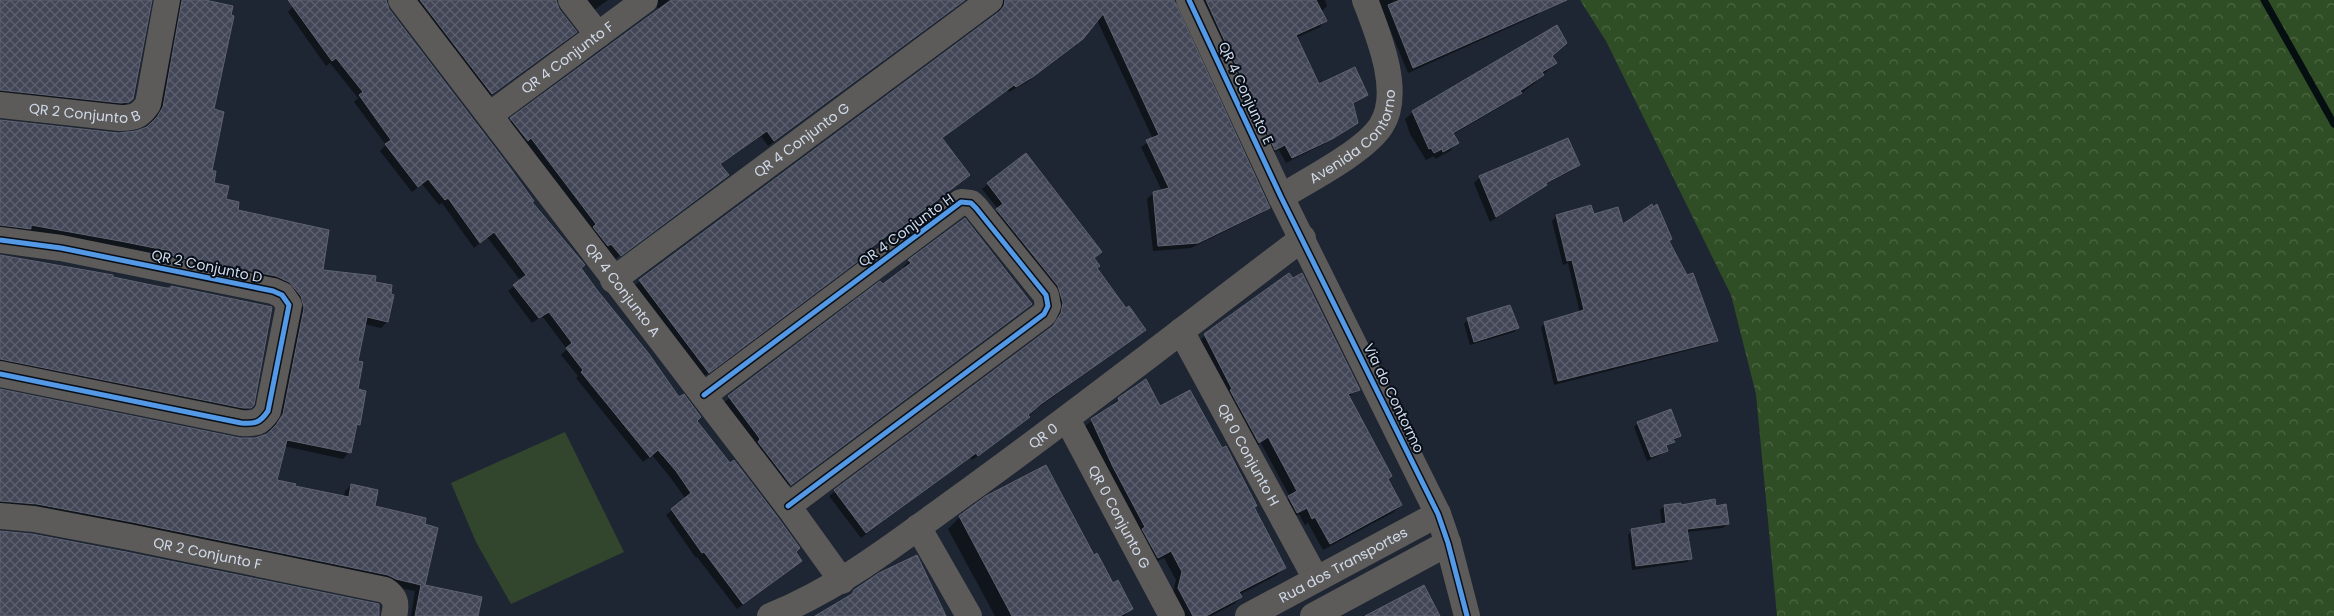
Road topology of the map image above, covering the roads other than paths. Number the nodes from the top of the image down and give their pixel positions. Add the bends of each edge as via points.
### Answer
1 (167, 0) edge
2 (401, 0) edge
3 (571, 0) edge
4 (645, 0) edge
5 (990, 0) edge
6 (1189, 0) edge
7 (1365, 0) edge
8 (598, 35) junction
9 (0, 105) edge
10 (490, 114) junction
11 (1281, 197) junction
12 (1303, 238) junction
13 (0, 240) edge
14 (613, 280) junction
15 (1181, 331) junction
16 (0, 374) edge
17 (704, 395) junction
18 (1068, 419) junction
19 (788, 506) junction
20 (1438, 514) junction
21 (0, 516) edge
22 (918, 527) junction
23 (1448, 543) junction
24 (1316, 579) junction
25 (842, 581) junction
26 (801, 610) edge
27 (394, 616) edge
28 (770, 616) edge
29 (969, 616) edge
30 (1172, 616) edge
31 (1248, 616) edge
32 (1313, 616) edge
33 (1467, 616) edge

1 - 9 street, QR 2 Conjunto B via 148,104 141,114 120,118
2 - 10 street, QR 4 Conjunto A
3 - 8 street
4 - 8 street, QR 4 Conjunto F
5 - 14 street, QR 4 Conjunto G
6 - 11 street, QR 4 Conjunto E
7 - 11 street, Avenida Contorno via 1378,34 1390,87 1382,125 1356,150
8 - 10 street, QR 4 Conjunto F
10 - 14 street, QR 4 Conjunto A
11 - 12 street, Via do Contormo
12 - 15 street, QR 0
12 - 20 street, Via do Contormo
13 - 16 street, QR 2 Conjunto D via 61,248 272,291 282,295 289,305 268,411 262,421 254,424
14 - 17 street, QR 4 Conjunto A
15 - 18 street, QR 0
15 - 24 street, QR 0 Conjunto H
17 - 19 street, QR 4 Conjunto A
17 - 19 street, QR 4 Conjunto H via 961,202 971,203 976,208 1046,295 1048,306 1044,314
18 - 22 street, QR 0
18 - 30 street, QR 0 Conjunto G
19 - 25 street, QR 4 Conjunto A
20 - 23 street, Via do Contormo
20 - 24 street, Rua dos Transportes
21 - 27 street, QR 2 Conjunto F via 130,537 385,590 395,600
22 - 25 street, QR 0
22 - 29 street
23 - 32 street
23 - 33 street, Via do Contormo
24 - 31 street, Rua dos Transportes
25 - 26 street, QR 0
26 - 28 street, QR 0

